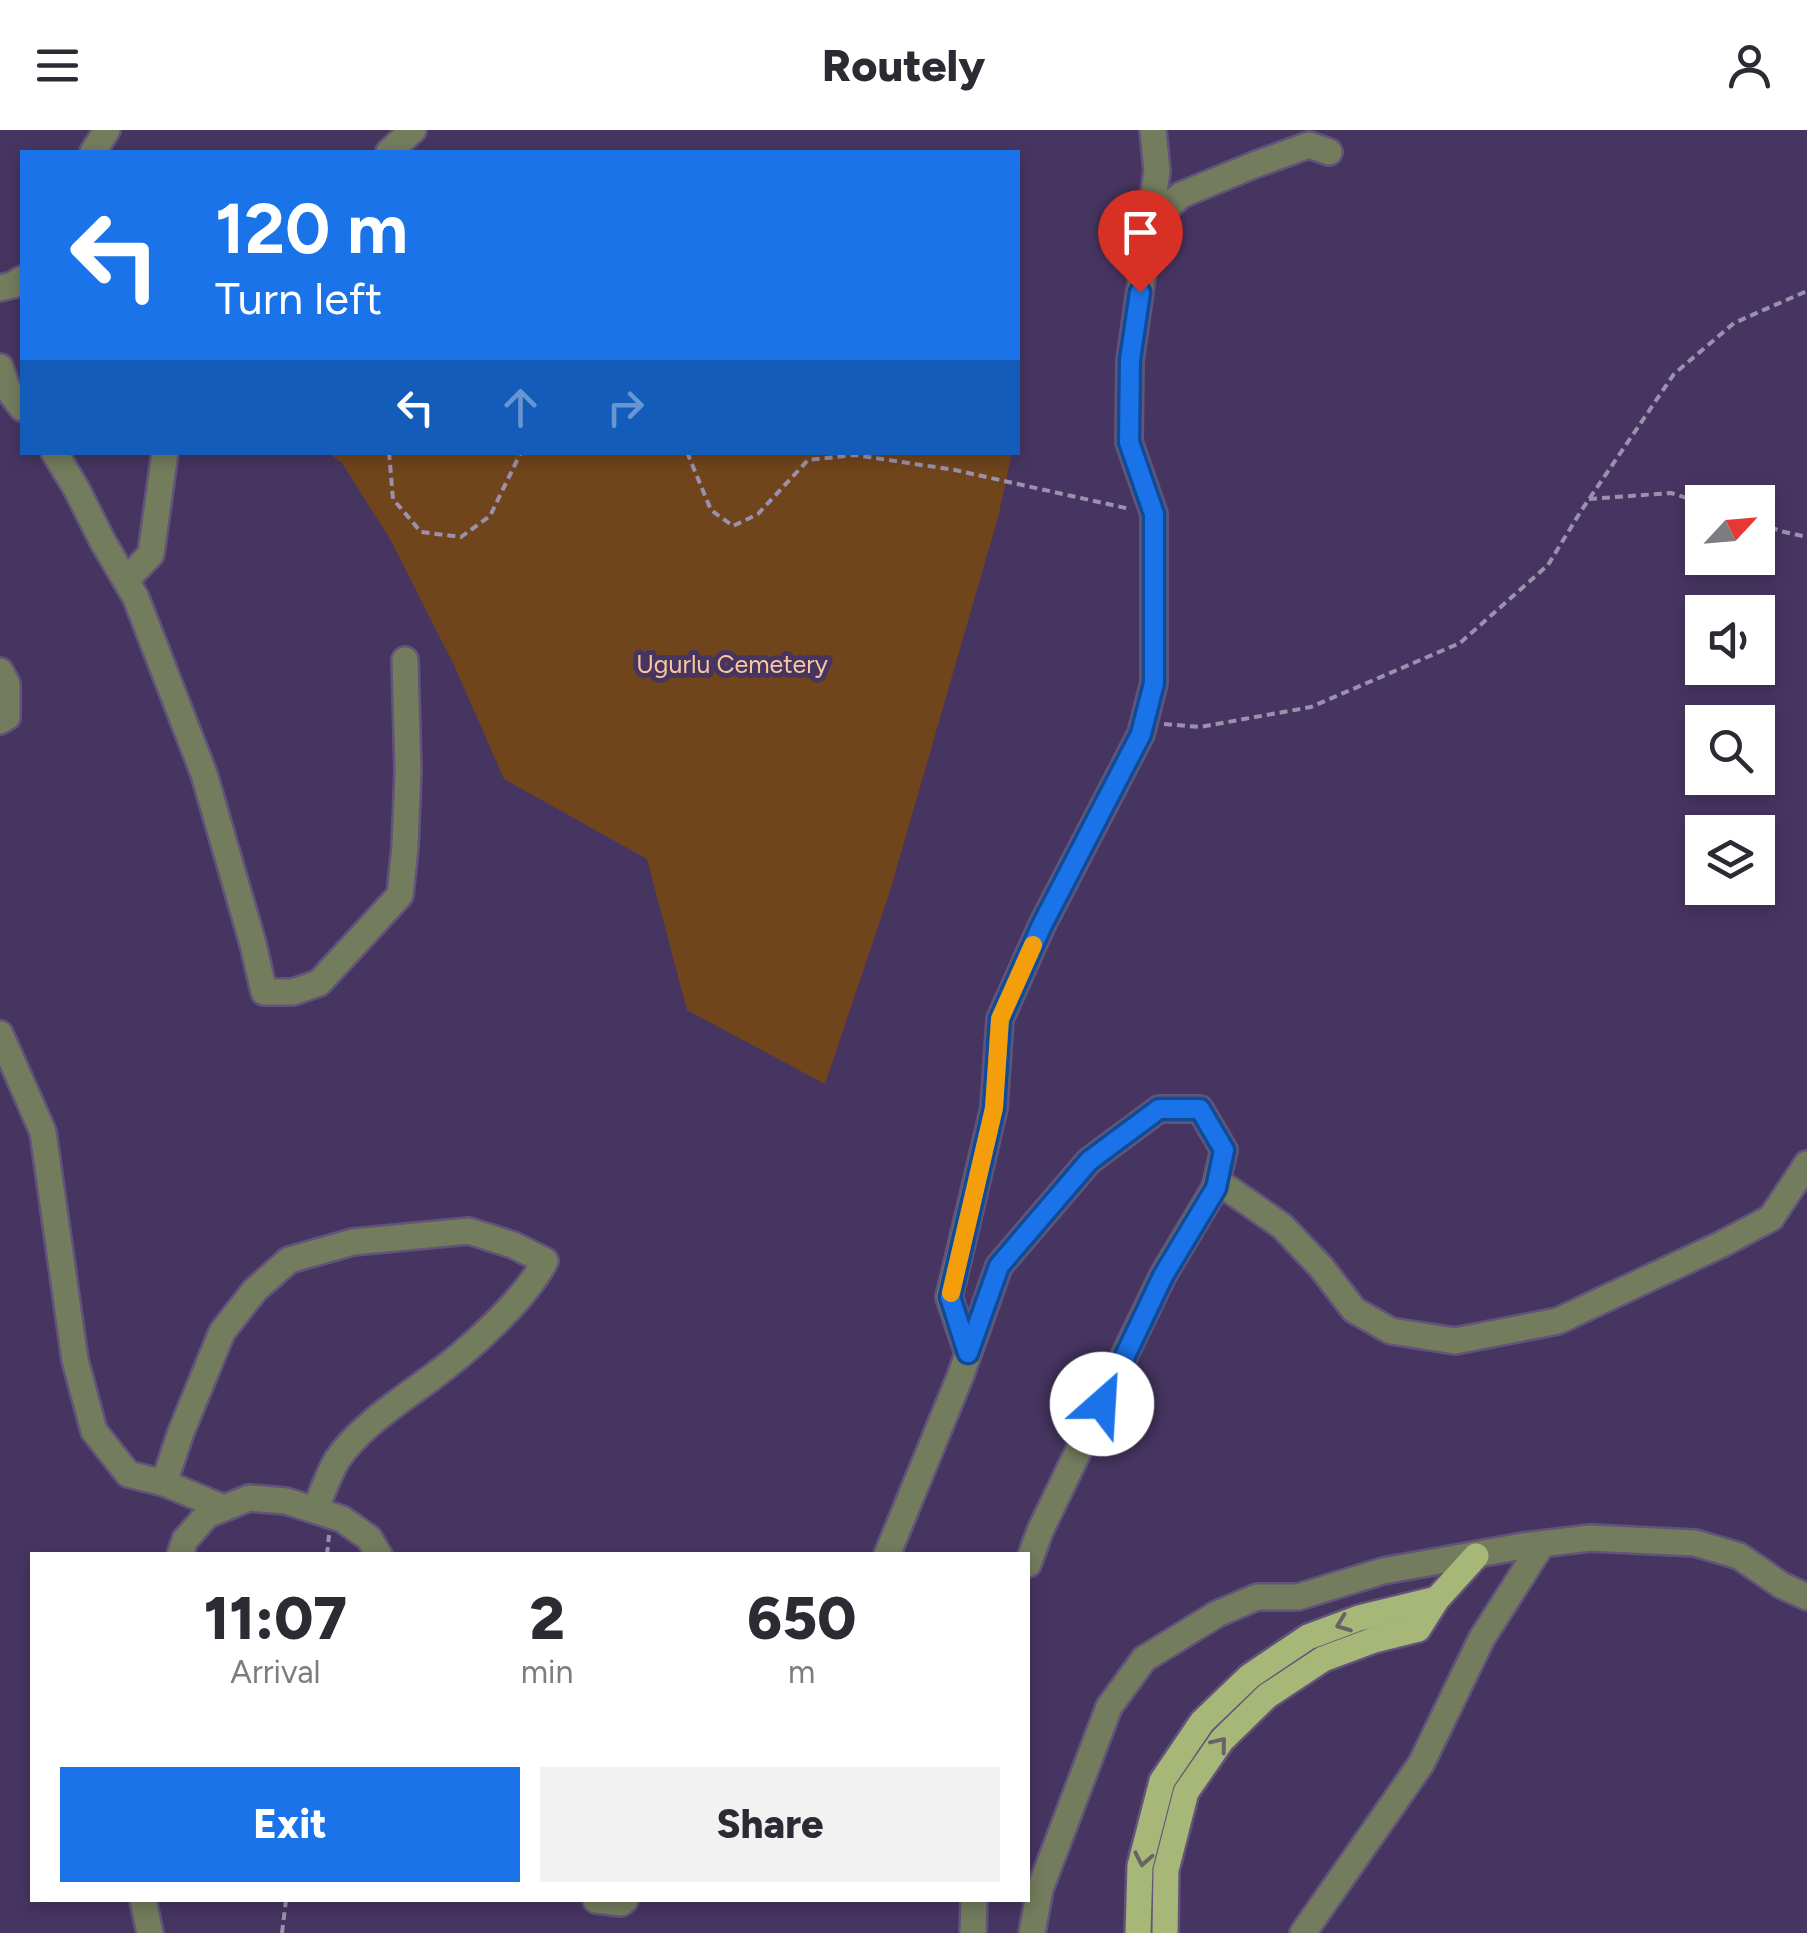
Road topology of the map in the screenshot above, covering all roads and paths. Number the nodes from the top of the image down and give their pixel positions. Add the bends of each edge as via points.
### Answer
1 (413, 130) edge
2 (1154, 130) edge
3 (391, 150) edge
4 (1330, 152) dead end
5 (1150, 223) junction
6 (1807, 292) edge
7 (0, 367) edge
8 (20, 405) edge
9 (56, 455) edge
10 (166, 455) edge
11 (389, 455) edge
12 (519, 455) edge
13 (688, 455) edge
14 (855, 455) edge
15 (855, 455) edge
16 (1685, 498) edge
17 (1588, 499) junction
18 (1154, 514) junction
19 (1775, 529) edge
20 (1807, 537) edge
21 (126, 580) junction
22 (404, 660) dead end
23 (0, 671) edge
24 (0, 721) edge
25 (1144, 722) junction
26 (0, 1034) edge
27 (1807, 1164) edge
28 (1217, 1181) junction
29 (968, 1353) junction
30 (164, 1483) junction
31 (224, 1508) junction
32 (315, 1510) junction
33 (1542, 1544) junction
34 (181, 1552) edge
35 (378, 1552) edge
36 (888, 1552) edge
37 (1476, 1556) junction
38 (1030, 1559) edge
39 (1807, 1597) edge
40 (1437, 1599) junction
41 (143, 1902) edge
42 (286, 1902) edge
43 (974, 1902) edge
44 (150, 1933) edge
45 (282, 1933) edge
46 (973, 1933) edge
47 (1032, 1933) edge
48 (1138, 1933) edge
49 (1165, 1933) edge
50 (1303, 1933) edge

1 - 3 street
2 - 5 street
4 - 5 street via 1309,146 1254,165 1181,195
5 - 18 street via 1130,360 1129,442
6 - 17 path via 1734,322 1674,374
7 - 8 street
9 - 21 street
10 - 21 street via 151,554
11 - 12 path via 394,499 420,532 461,538 490,516
13 - 15 path via 711,510 733,526 758,514 808,460
14 - 18 path
16 - 17 path
17 - 25 path via 1548,565 1460,643 1311,708 1200,728
18 - 25 street via 1154,683
19 - 20 path
21 - 22 street via 204,774 264,992 320,983 400,895 408,772
23 - 24 street via 7,684 6,717
25 - 29 street via 1000,1019 994,1108 950,1297
26 - 30 street via 43,1132 75,1360 94,1431 128,1474
27 - 28 street via 1771,1218 1722,1244 1558,1321 1454,1341 1391,1331 1354,1310 1282,1226
28 - 29 street via 1224,1150 1200,1109 1159,1109 1089,1161 999,1266
28 - 38 street via 1163,1276
29 - 36 street
30 - 31 street
30 - 32 street via 222,1332 289,1260 352,1242 469,1230 545,1261 512,1306 370,1424 338,1459
31 - 32 street via 249,1498
31 - 34 street via 208,1515
32 - 35 street via 342,1519
33 - 37 street
33 - 39 street via 1590,1538 1694,1543 1739,1556
33 - 50 street via 1482,1638 1422,1764
37 - 40 main road
37 - 47 street via 1383,1571 1298,1597 1257,1596 1144,1658 1109,1707 1040,1889
40 -> 48 main road via 1308,1637 1250,1676 1202,1722 1162,1781 1140,1866
49 -> 40 main road via 1166,1870 1186,1792 1222,1740 1267,1696 1323,1659 1418,1630
41 - 44 street
42 - 45 path
43 - 46 street

